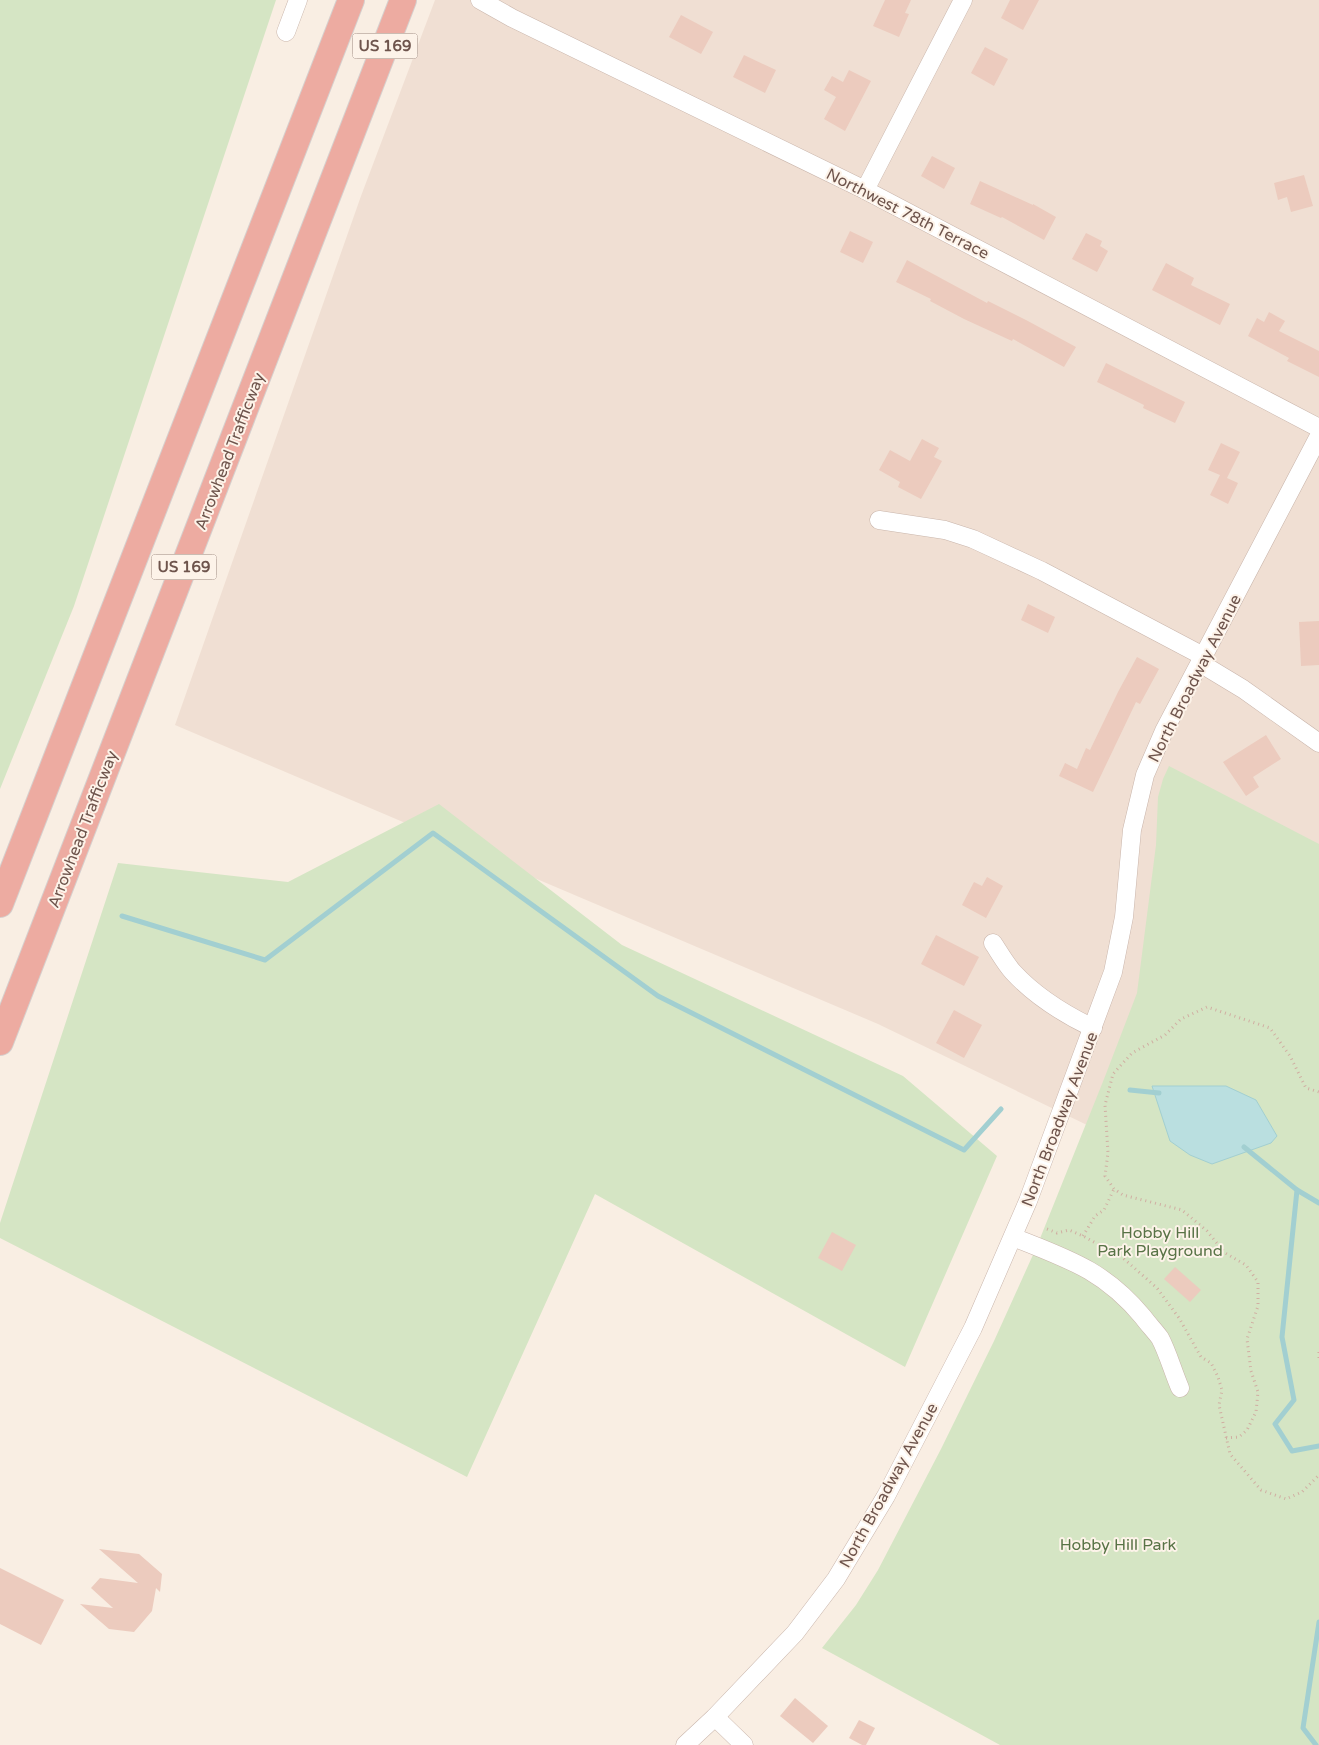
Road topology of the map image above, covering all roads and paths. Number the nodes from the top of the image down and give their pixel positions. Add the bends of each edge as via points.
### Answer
1 (298, 0) edge
2 (351, 0) edge
3 (403, 0) edge
4 (963, 0) edge
5 (486, 4) edge
6 (286, 32) dead end
7 (865, 190) junction
8 (1319, 428) edge
9 (1319, 436) edge
10 (879, 520) dead end
11 (1202, 659) junction
12 (1319, 743) edge
13 (0, 904) edge
14 (993, 943) dead end
15 (1093, 1028) junction
16 (0, 1042) edge
17 (1319, 1092) edge
18 (1114, 1189) junction
19 (1083, 1236) dead end
20 (1013, 1237) junction
21 (1319, 1352) edge
22 (1319, 1359) edge
23 (1180, 1388) dead end
24 (1226, 1438) dead end
25 (1230, 1454) dead end
26 (1319, 1475) edge
27 (715, 1717) junction
28 (685, 1745) edge
29 (744, 1745) edge

1 - 6 street
2 - 13 highway, US 169
3 - 16 highway, Arrowhead Trafficway / US 169
4 - 7 street
5 - 7 street, Northwest 78th Terrace
7 - 8 street, Northwest 78th Terrace
9 - 11 street, North Broadway Avenue
10 - 11 street via 945,530 973,539 1042,571
11 - 12 street
11 - 15 street, North Broadway Avenue via 1145,775 1132,830 1124,917 1113,972
14 - 15 street via 1012,971 1030,988 1066,1015
15 - 20 street, North Broadway Avenue
17 - 18 path via 1306,1088 1290,1056 1270,1028 1207,1007 1181,1019 1165,1035 1132,1053 1113,1074 1105,1105 1108,1153 1105,1176
18 - 19 path via 1104,1210 1095,1216
18 - 24 path via 1123,1195 1182,1210 1207,1231 1225,1253 1246,1265 1258,1282 1258,1306 1247,1339 1251,1371 1258,1392 1256,1412 1247,1430 1238,1437
20 - 23 street via 1089,1269 1114,1287 1159,1337
20 - 27 street, North Broadway Avenue via 973,1328 904,1462 836,1579 795,1633
21 - 22 path
25 - 26 path via 1261,1490 1286,1498 1302,1492
27 - 28 street, North Broadway Avenue
27 - 29 street

